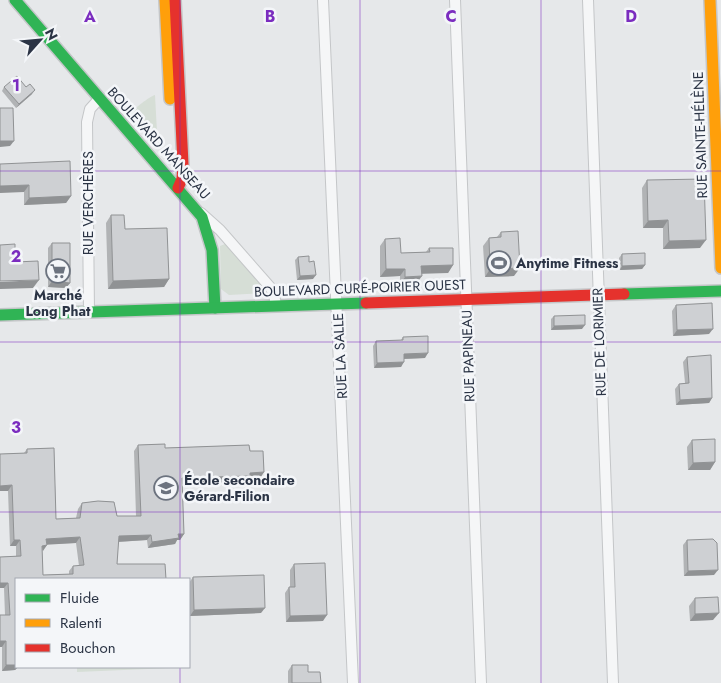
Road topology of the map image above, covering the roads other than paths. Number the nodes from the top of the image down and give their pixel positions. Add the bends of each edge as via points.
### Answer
1 (15, 0) edge
2 (165, 0) edge
3 (175, 0) edge
4 (323, 0) edge
5 (455, 0) edge
6 (588, 0) edge
7 (710, 0) edge
8 (99, 99) junction
9 (168, 177) junction
10 (178, 188) junction
11 (194, 206) junction
12 (721, 268) edge
13 (721, 291) edge
14 (598, 295) junction
15 (466, 300) junction
16 (337, 304) junction
17 (276, 306) junction
18 (215, 308) junction
19 (89, 312) junction
20 (0, 316) edge
21 (353, 683) edge
22 (481, 683) edge
23 (613, 683) edge

1 - 8 street, BOULEVARD MANSEAU
2 - 9 street via 173,164
3 - 10 street via 183,172
4 - 16 street, RUE LA SALLE
5 - 15 street, RUE PAPINEAU
6 - 14 street, RUE DE LORIMIER
7 - 12 street, RUE SAINTE-HÉLÈNE
8 - 9 street, BOULEVARD MANSEAU
8 - 19 street, RUE VERCHÈRES via 90,109 87,122
9 - 10 street, BOULEVARD MANSEAU
10 - 11 street, BOULEVARD MANSEAU
11 - 17 street, BOULEVARD MANSEAU via 220,230 270,287
11 - 18 street via 211,244
13 - 14 street, BOULEVARD CURÉ-POIRIER OUEST
14 - 15 street, BOULEVARD CURÉ-POIRIER OUEST
14 - 23 street, RUE DE LORIMIER
15 - 16 street, BOULEVARD CURÉ-POIRIER OUEST
15 - 22 street, RUE PAPINEAU
16 - 17 street, BOULEVARD CURÉ-POIRIER OUEST
16 - 21 street, RUE LA SALLE
17 - 18 street, BOULEVARD CURÉ-POIRIER OUEST
18 - 19 street, BOULEVARD CURÉ-POIRIER OUEST
19 - 20 street, BOULEVARD CURÉ-POIRIER OUEST

